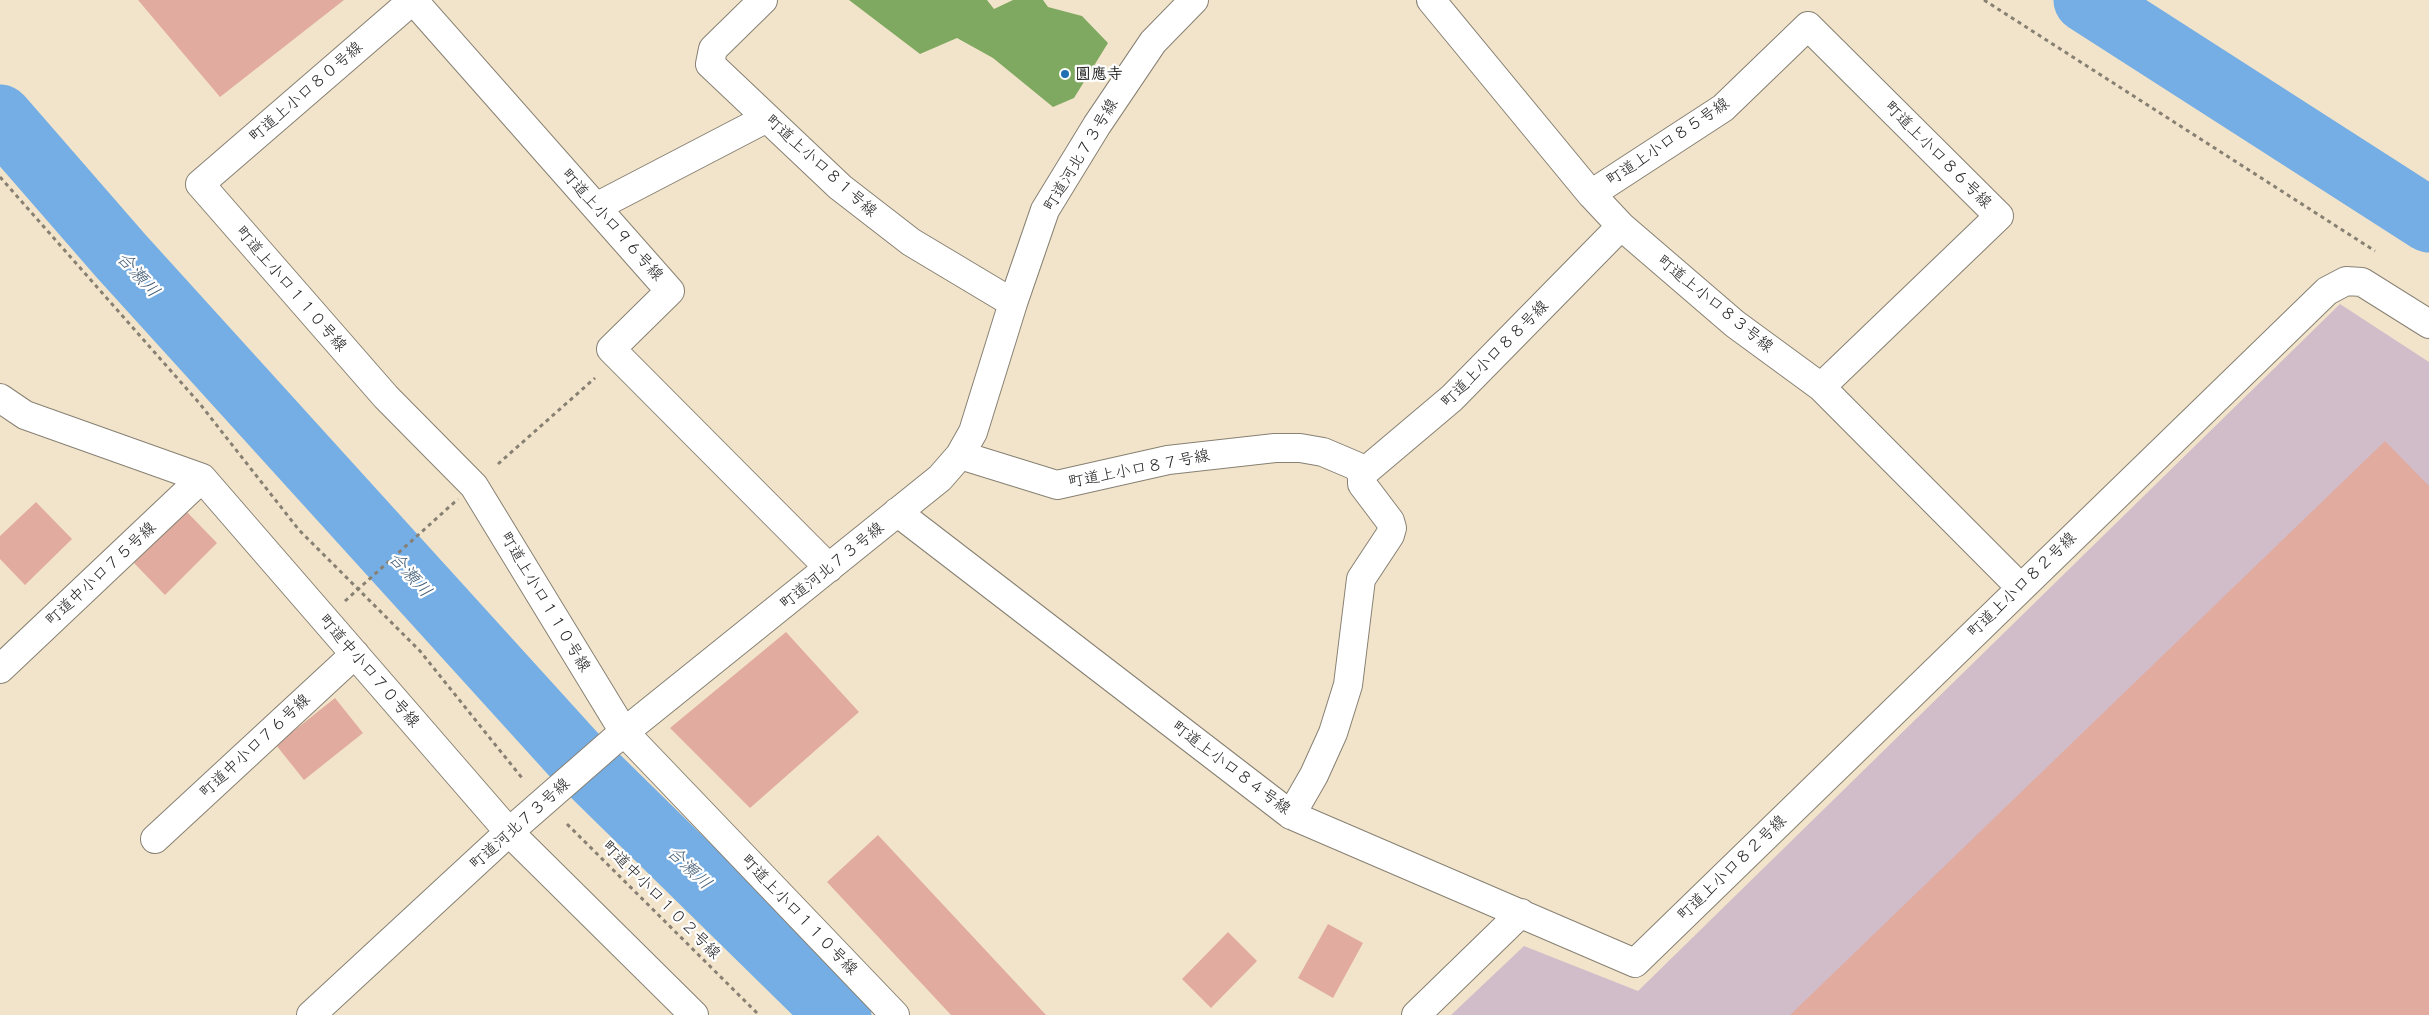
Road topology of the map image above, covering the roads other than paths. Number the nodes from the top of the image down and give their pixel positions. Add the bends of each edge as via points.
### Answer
1 (413, 0) edge
2 (763, 0) edge
3 (1194, 0) edge
4 (1431, 0) edge
5 (1808, 26) joint
6 (767, 118) junction
7 (200, 184) joint
8 (1591, 194) junction
9 (596, 207) junction
10 (1621, 226) junction
11 (1012, 303) junction
12 (2429, 324) edge
13 (1821, 387) junction
14 (0, 398) edge
15 (960, 456) junction
16 (1362, 474) junction
17 (202, 478) junction
18 (897, 512) junction
19 (829, 568) junction
20 (2020, 587) junction
21 (355, 654) junction
22 (0, 669) edge
23 (618, 737) junction
24 (1291, 815) junction
25 (509, 832) junction
26 (155, 839) dead end
27 (1521, 913) junction
28 (1635, 963) joint
29 (311, 1015) edge
30 (694, 1015) edge
31 (895, 1015) edge
32 (1416, 1015) edge

1 - 7 street, 町道上小口８０号線
1 - 9 street, 町道上小口９６号線
2 - 6 street, 町道上小口８１号線 via 713,48 710,64
3 - 11 street, 町道河北７３号線 via 1153,42 1096,125 1046,210
4 - 8 street, 町道上小口８３号線
5 - 8 street, 町道上小口８５号線 via 1723,108
5 - 13 street, 町道上小口８６号線 via 1999,216
6 - 9 street
6 - 11 street, 町道上小口８１号線 via 840,187 911,242
7 - 23 street, 町道上小口１１０号線 via 466,492
8 - 10 street, 町道上小口８３号線
9 - 19 street, 町道上小口９６号線 via 670,291 611,349
10 - 13 street, 町道上小口８３号線 via 1735,324
10 - 16 street, 町道上小口８８号線 via 1460,391
11 - 15 street, 町道河北７３号線 via 973,432
12 - 20 street, 町道上小口８２号線 via 2362,282 2346,280 2333,287
13 - 20 street, 町道上小口８３号線
14 - 17 street, 町道中小口７０号線 via 25,415
15 - 16 street, 町道上小口８７号線 via 1056,485 1168,460 1274,448 1323,452 1356,466
15 - 18 street, 町道河北７３号線 via 940,478
16 - 24 street via 1362,484 1392,528 1361,579 1348,685 1326,750
17 - 21 street, 町道中小口７０号線
17 - 22 street, 町道中小口７５号線
18 - 19 street, 町道河北７３号線
18 - 24 street, 町道上小口８４号線
19 - 23 street, 町道河北７３号線
20 - 28 street, 町道上小口８２号線
21 - 25 street, 町道中小口７０号線
21 - 26 street, 町道中小口７６号線
23 - 25 street, 町道河北７３号線
23 - 31 street, 町道上小口１１０号線
24 - 27 street, 町道上小口８４号線
25 - 29 street, 町道河北７３号線
25 - 30 street, 町道中小口７０号線
27 - 28 street, 町道上小口８４号線
27 - 32 street

